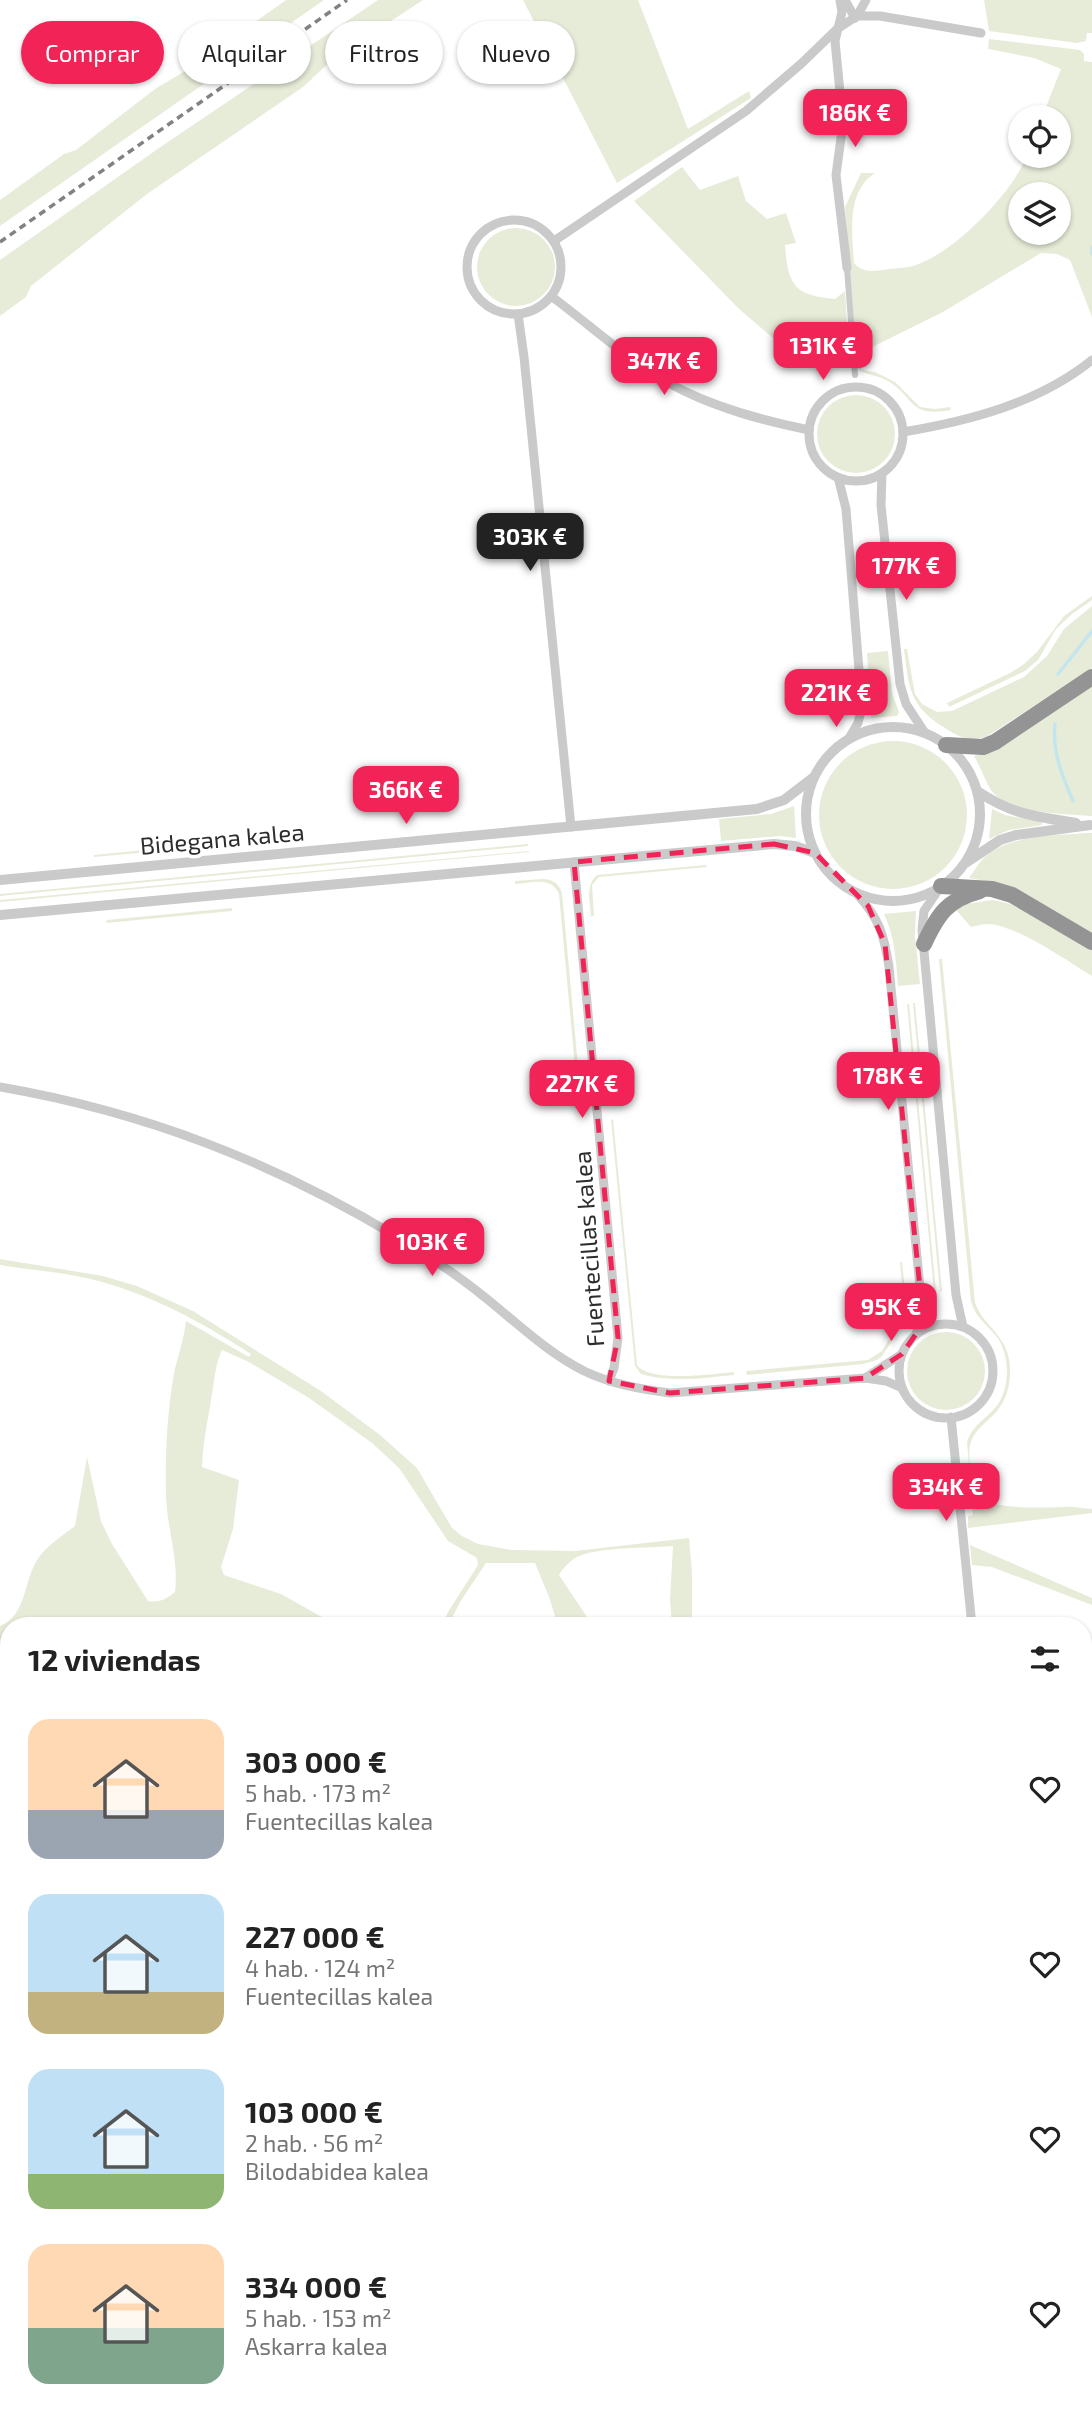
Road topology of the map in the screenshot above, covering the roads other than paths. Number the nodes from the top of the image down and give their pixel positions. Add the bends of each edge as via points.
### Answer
1 (840, 0) edge
2 (845, 0) edge
3 (866, 0) edge
4 (856, 17) junction
5 (837, 29) junction
6 (981, 33) dead end
7 (554, 242) junction
8 (846, 268) joint
9 (551, 296) junction
10 (518, 314) junction
11 (1092, 360) edge
12 (855, 375) dead end
13 (809, 430) junction
14 (904, 432) junction
15 (882, 473) junction
16 (838, 477) junction
17 (1092, 677) edge
18 (925, 733) junction
19 (848, 740) junction
20 (946, 745) junction
21 (814, 777) junction
22 (977, 791) junction
23 (1091, 826) edge
24 (571, 827) junction
25 (815, 853) junction
26 (574, 862) junction
27 (965, 863) junction
28 (0, 880) edge
29 (941, 886) junction
30 (992, 889) junction
31 (856, 892) junction
32 (0, 915) edge
33 (1092, 942) edge
34 (924, 944) junction
35 (0, 1087) edge
36 (963, 1326) junction
37 (916, 1334) junction
38 (902, 1354) junction
39 (865, 1378) junction
40 (609, 1381) junction
41 (902, 1388) junction
42 (951, 1417) junction
43 (971, 1617) edge

1 - 5 street
2 - 4 street
3 - 4 street
4 - 5 street
4 - 6 street via 880,16
5 - 7 street via 746,111
5 - 8 street via 844,123 836,175
7 - 9 street via 561,269
7 - 10 street via 532,224 511,221 490,226 471,247 467,274 479,300 504,314
8 - 12 street
9 - 10 street via 531,312
9 - 13 street via 680,389 752,417
10 - 24 street
11 - 14 street via 1040,392 989,414
13 - 14 street via 820,404 837,391 857,387 889,400
13 - 16 street via 819,463
14 - 15 street via 898,455
15 - 16 street via 860,480
15 - 18 street via 881,505 900,684 906,704
16 - 19 street via 846,509 862,707
17 - 20 highway via 995,742 982,747
18 - 19 street via 886,728
18 - 20 street
19 - 21 street
20 - 22 street via 960,758
21 - 24 street, Bidegana kalea via 768,807
21 - 25 street via 806,815
22 - 23 street via 1015,813
22 - 27 street via 977,836
23 - 27 street via 1016,835
24 - 28 street, Bidegana kalea
25 - 26 street via 774,844
25 - 31 street via 832,876
26 - 32 street
26 - 40 street, Fuentecillas kalea via 618,1338
27 - 29 street
29 - 30 highway
29 - 31 street via 900,901
29 - 34 street via 924,911
30 - 33 highway via 1012,895
30 - 34 highway via 952,902 941,912
31 - 37 street via 882,930 887,956 921,1298
34 - 36 street via 956,1295
35 - 40 street via 74,1101 191,1136 322,1194 402,1240 481,1294 550,1351
36 - 37 street via 939,1324
36 - 42 street via 986,1347 992,1377 979,1404
37 - 38 street
38 - 39 street
38 - 41 street via 898,1371
39 - 40 street via 670,1393
39 - 41 street
41 - 42 street via 927,1414
42 - 43 street

